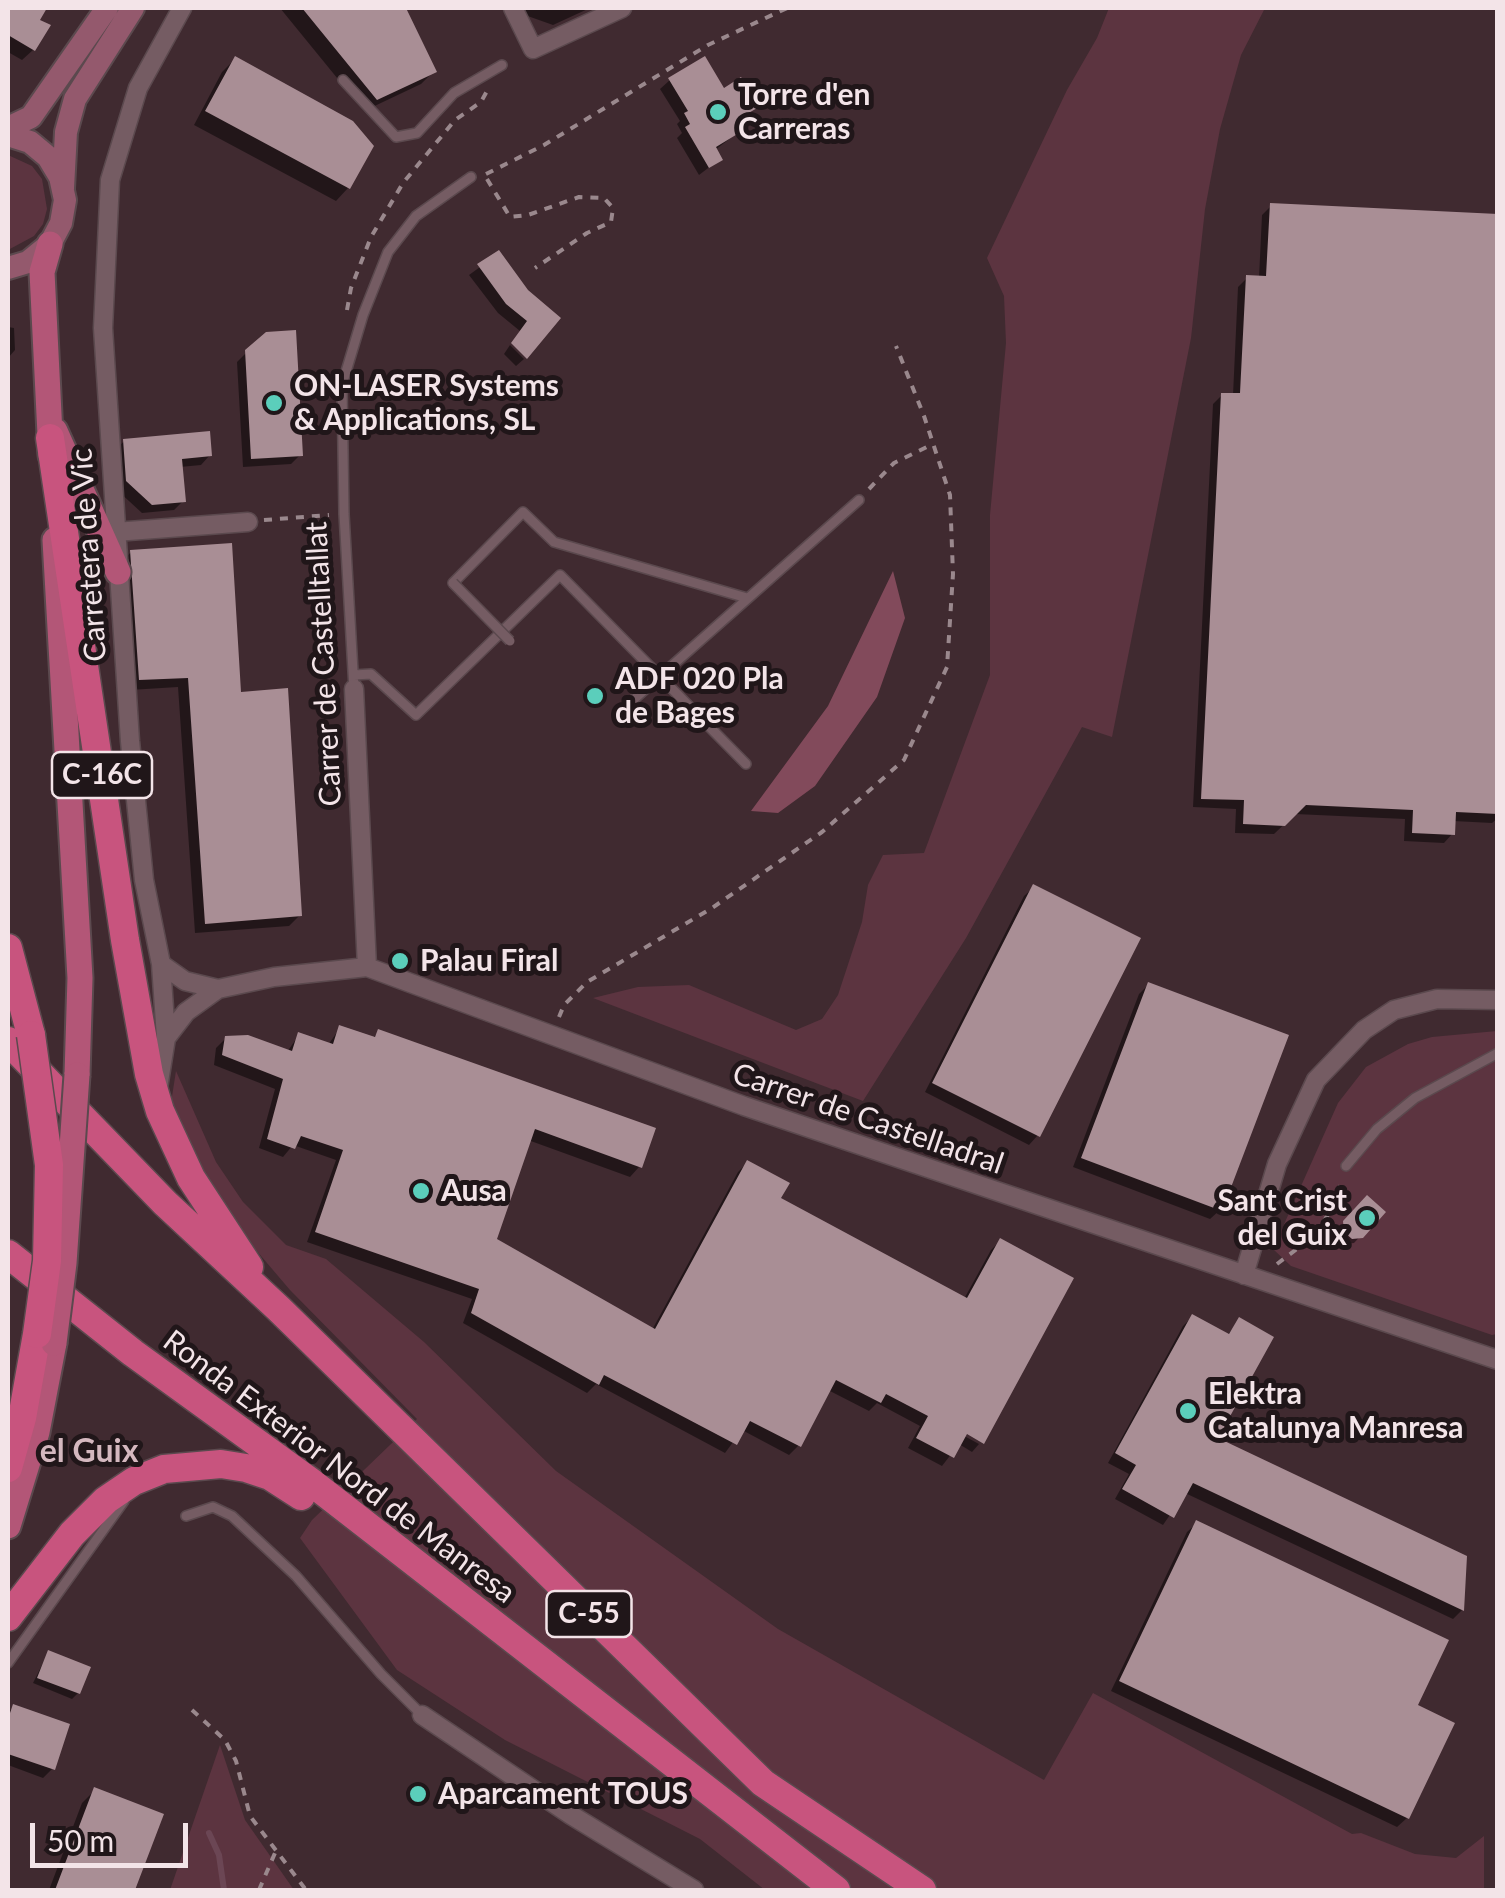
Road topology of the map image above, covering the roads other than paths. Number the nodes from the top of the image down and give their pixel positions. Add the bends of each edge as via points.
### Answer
1 (107, 8) edge
2 (132, 8) edge
3 (182, 8) edge
4 (513, 8) edge
5 (622, 8) edge
6 (502, 65) dead end
7 (343, 80) dead end
8 (8, 131) edge
9 (472, 177) road end
10 (64, 188) junction
11 (50, 244) junction
12 (8, 268) edge
13 (49, 428) junction
14 (858, 500) road end
15 (248, 522) road end
16 (115, 532) junction
17 (118, 572) junction
18 (748, 598) junction
19 (510, 641) dead end
20 (660, 676) junction
21 (354, 682) junction
22 (632, 700) dead end
23 (746, 764) dead end
24 (8, 948) edge
25 (161, 964) junction
26 (366, 967) junction
27 (218, 989) junction
28 (1498, 1000) edge
29 (19, 1038) edge
30 (166, 1038) junction
31 (1498, 1053) edge
32 (160, 1111) junction
33 (1346, 1166) road end
34 (8, 1254) edge
35 (8, 1271) edge
36 (1244, 1275) junction
37 (279, 1309) junction
38 (46, 1338) junction
39 (133, 1353) junction
40 (1498, 1360) edge
41 (8, 1468) edge
42 (134, 1481) junction
43 (186, 1516) dead end
44 (8, 1526) edge
45 (458, 1596) junction
46 (8, 1618) edge
47 (8, 1663) edge
48 (422, 1715) joint
49 (694, 1890) edge
50 (836, 1890) edge
51 (922, 1890) edge

1 - 8 main road via 30,117
2 - 10 main road via 75,99
3 - 16 street, Carretera de Vic via 138,88 110,180 103,328
4 - 5 street via 533,49
6 - 7 lane via 454,94 417,134 396,137
8 - 10 main road via 48,157
9 - 21 lane, Carrer de Castelltallat via 416,216 388,252 342,385
10 - 11 main road, C-16C via 61,223
11 - 12 main road
11 - 13 main road, C-16C via 42,272
13 - 17 main road
13 - 32 highway, C-16C via 135,1002
13 - 38 main road, C-16C, bridge via 80,978 64,1263
14 - 18 lane
15 - 16 street
16 - 17 street, Carretera de Vic
17 - 25 street, Carretera de Vic via 144,880
18 - 19 lane, bridge via 554,542 524,512 453,582
18 - 20 lane
20 - 21 lane via 560,575 416,716 371,674
20 - 22 lane
20 - 23 lane
21 - 26 street, Carrer de Castelltallat
24 - 29 highway
25 - 27 street via 185,982
25 - 30 street, Carretera de Vic
26 - 27 street, Carrer de Castelladral
26 - 36 street, Carrer de Castelladral via 761,1112
27 - 30 street, Carrer de Castelladral via 186,1012
28 - 36 street via 1436,1000 1394,1010 1364,1030 1316,1080 1277,1164
29 - 37 highway, C-55 via 165,1203
29 - 38 highway, bridge via 49,1165
30 - 32 street, Carretera de Vic
31 - 33 lane via 1415,1098
32 - 37 highway, C-16C via 210,1212
34 - 39 highway, C-55
35 - 39 highway
36 - 40 street, Carrer de Castelladral
37 - 51 highway, Ronda Exterior Nord de Manresa / C-55 via 763,1782
38 - 41 highway
38 - 44 main road, C-16C via 37,1432
39 - 45 highway, Ronda Exterior Nord de Manresa / C-55
42 - 45 highway via 192,1464 246,1468 293,1490 390,1564
42 - 46 highway via 72,1534
42 - 47 lane
43 - 48 lane via 214,1507 232,1516
45 - 50 highway, Ronda Exterior Nord de Manresa / C-55
48 - 49 street

